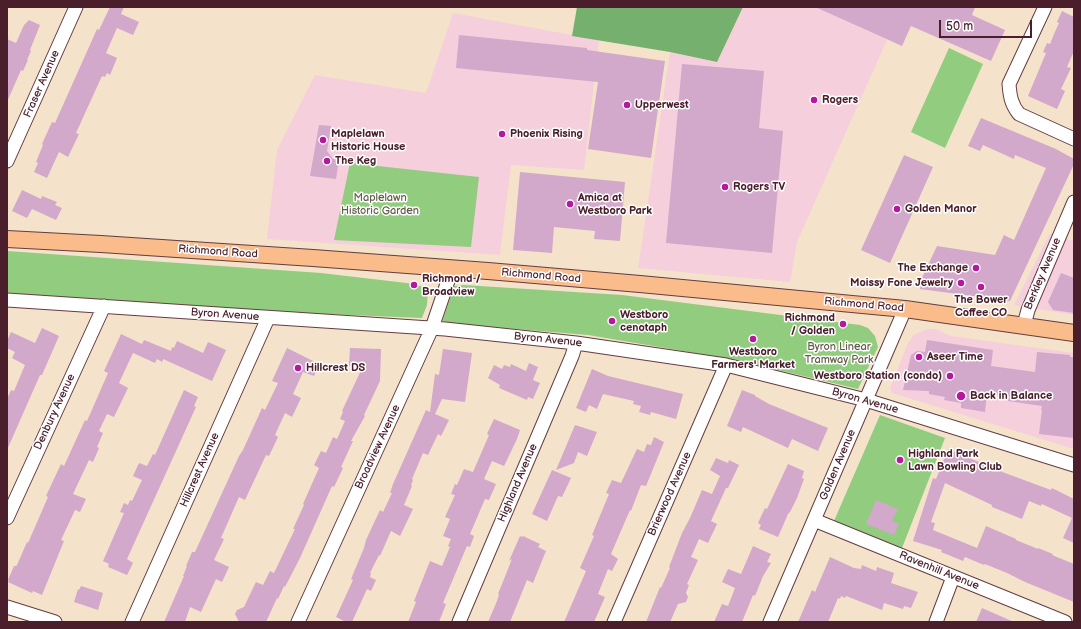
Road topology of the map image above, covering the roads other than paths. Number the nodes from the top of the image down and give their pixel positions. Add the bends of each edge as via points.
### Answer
1 (76, 7) edge
2 (1046, 7) edge
3 (1074, 139) edge
4 (7, 161) edge
5 (1074, 202) edge
6 (7, 239) edge
7 (452, 268) junction
8 (7, 300) edge
9 (104, 306) junction
10 (905, 308) junction
11 (268, 318) junction
12 (1024, 325) junction
13 (432, 328) junction
14 (1074, 333) edge
15 (576, 343) junction
16 (726, 366) junction
17 (866, 400) junction
18 (1074, 465) edge
19 (7, 518) edge
20 (814, 520) junction
21 (953, 576) junction
22 (7, 607) edge
23 (55, 622) edge
24 (132, 622) edge
25 (298, 622) edge
26 (459, 622) edge
27 (614, 622) edge
28 (770, 622) edge
29 (936, 622) edge
30 (1065, 622) edge

1 - 4 street, Fraser Avenue
2 - 3 street via 1010,84 1010,97 1013,107 1019,114
5 - 12 street, Berkley Avenue
6 - 7 main road, Richmond Road
7 - 10 main road, Richmond Road
7 - 13 street, Broadview Avenue
8 - 9 street, Byron Avenue
9 - 11 street, Byron Avenue
9 - 19 street, Denbury Avenue
10 - 12 main road, Richmond Road
10 - 17 street, Golden Avenue
11 - 13 street, Byron Avenue
11 - 24 street, Hillcrest Avenue
12 - 14 main road, Richmond Road
13 - 15 street, Byron Avenue
13 - 25 street, Broadview Avenue
15 - 16 street, Byron Avenue
15 - 26 street, Highland Avenue
16 - 17 street, Byron Avenue
16 - 27 street, Brierwood Avenue
17 - 18 street, Byron Avenue
17 - 20 street, Golden Avenue
20 - 21 street, Ravenhill Avenue
20 - 28 street, Golden Avenue
21 - 29 street
21 - 30 street, Ravenhill Avenue
22 - 23 street

